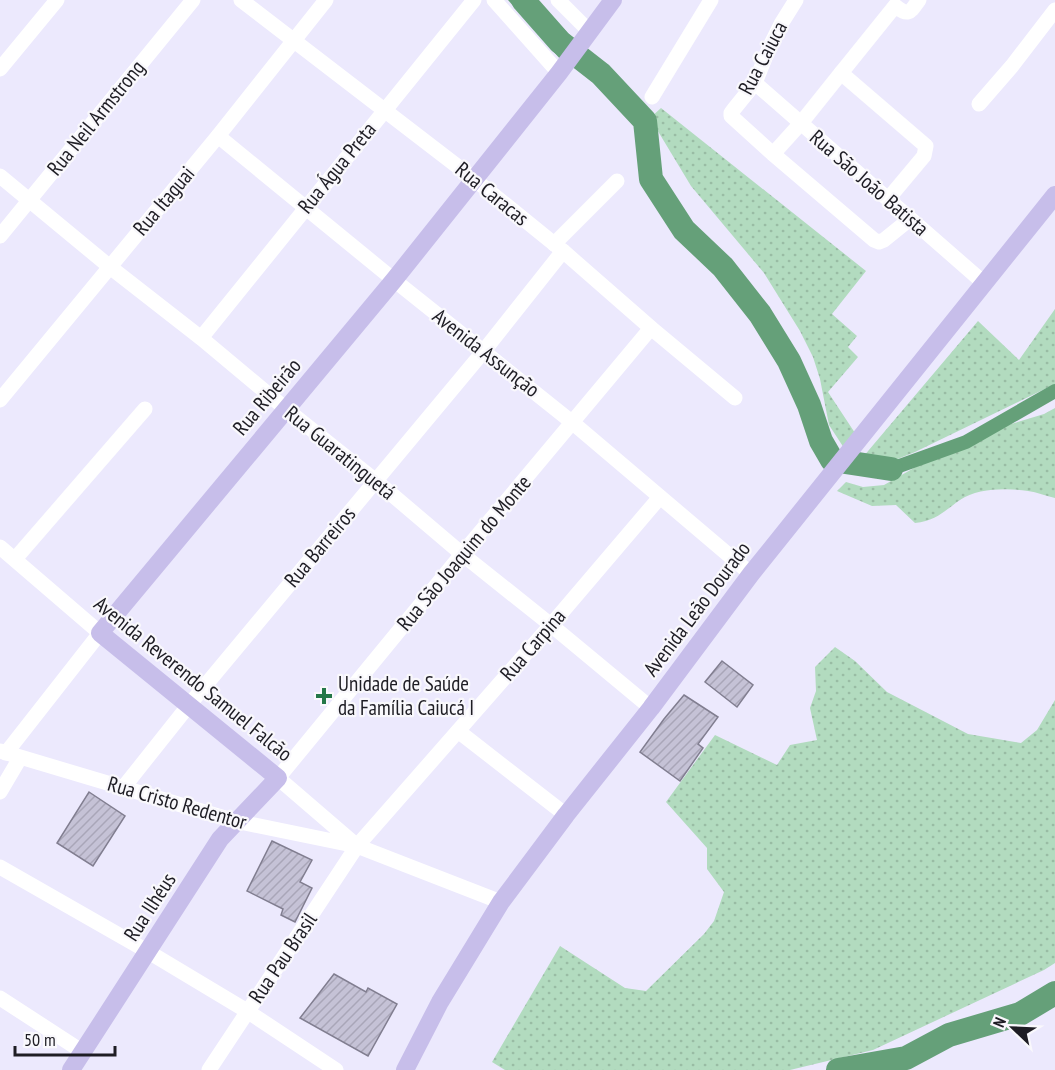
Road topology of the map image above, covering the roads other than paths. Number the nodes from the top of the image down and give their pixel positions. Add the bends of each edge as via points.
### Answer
1 (57, 0) edge
2 (193, 0) edge
3 (241, 0) edge
4 (326, 0) edge
5 (474, 0) edge
6 (494, 0) edge
7 (558, 0) edge
8 (613, 0) edge
9 (711, 0) edge
10 (796, 0) edge
11 (919, 0) edge
12 (892, 3) edge
13 (1055, 10) edge
14 (588, 35) junction
15 (294, 41) junction
16 (0, 69) edge
17 (560, 71) junction
18 (841, 73) junction
19 (755, 83) junction
20 (652, 97) dead end
21 (979, 104) dead end
22 (384, 110) junction
23 (801, 123) junction
24 (218, 136) junction
25 (773, 154) junction
26 (0, 176) edge
27 (474, 179) junction
28 (617, 182) dead end
29 (1055, 195) edge
30 (29, 200) junction
31 (888, 200) junction
32 (306, 207) junction
33 (910, 219) junction
34 (0, 236) edge
35 (558, 247) junction
36 (110, 267) junction
37 (394, 280) junction
38 (984, 283) junction
39 (651, 328) junction
40 (201, 338) junction
41 (483, 352) junction
42 (735, 398) dead end
43 (0, 400) edge
44 (145, 409) dead end
45 (286, 410) junction
46 (573, 423) junction
47 (376, 481) junction
48 (660, 497) junction
49 (0, 547) edge
50 (462, 554) junction
51 (15, 559) junction
52 (750, 574) junction
53 (551, 625) junction
54 (100, 633) junction
55 (189, 705) junction
56 (651, 708) junction
57 (458, 731) junction
58 (9, 754) edge
59 (278, 778) junction
60 (123, 788) junction
61 (0, 792) edge
62 (566, 815) junction
63 (235, 821) junction
64 (357, 846) junction
65 (0, 867) edge
66 (501, 902) junction
67 (147, 951) junction
68 (0, 998) edge
69 (247, 1011) junction
70 (83, 1052) junction
71 (72, 1070) edge
72 (209, 1070) edge
73 (336, 1070) edge
74 (405, 1070) edge

1 - 16 street
2 - 30 street, Rua Neil Armstrong
3 - 15 street, Rua Caracas
4 - 15 street, Rua Itaguai
5 - 22 street, Rua Água Preta
6 - 17 street
7 - 14 street
8 - 14 main road, Rua Ribeirão
9 - 20 street
10 - 19 street, Rua Caiuca
11 - 12 street via 906,13
12 - 18 street
13 - 21 street
14 - 17 main road, Rua Ribeirão
15 - 22 street, Rua Caracas
15 - 24 street, Rua Itaguai
17 - 27 main road, Rua Ribeirão
18 - 23 street
18 - 31 street via 926,146 924,156
19 - 23 street, Rua São João Batista
19 - 25 street, Rua Caiuca via 731,116
22 - 27 street, Rua Caracas
22 - 32 street, Rua Água Preta
23 - 25 street
23 - 31 street, Rua São João Batista
24 - 32 street, Avenida Assunção
24 - 36 street, Rua Itaguai
25 - 33 street via 874,240 884,240
26 - 30 street, Rua Guaratinguetá
27 - 35 street, Rua Caracas
27 - 37 main road, Rua Ribeirão
28 - 35 street, Rua Barreiros
29 - 38 main road, Avenida Leão Dourado
30 - 34 street, Rua Neil Armstrong
30 - 36 street, Rua Guaratinguetá
31 - 33 street, Rua São João Batista
32 - 37 street, Avenida Assunção
32 - 40 street, Rua Água Preta
33 - 38 street, Rua São João Batista
35 - 39 street, Rua Caracas
35 - 41 street, Rua Barreiros
36 - 40 street, Rua Guaratinguetá
36 - 43 street, Rua Itaguai
37 - 41 street, Avenida Assunção
37 - 45 main road, Rua Ribeirão
38 - 52 main road, Avenida Leão Dourado
39 - 42 street, Rua Caracas
39 - 46 street, Rua São Joaquim do Monte
40 - 45 street, Rua Guaratinguetá
41 - 46 street, Avenida Assunção
41 - 47 street, Rua Barreiros
44 - 51 street
45 - 47 street, Rua Guaratinguetá
45 - 54 main road, Rua Ribeirão
46 - 48 street, Avenida Assunção
46 - 50 street, Rua São Joaquim do Monte
47 - 50 street, Rua Guaratinguetá
47 - 55 street, Rua Barreiros
48 - 52 street, Avenida Assunção
48 - 53 street, Rua Carpina
49 - 51 street, Avenida Reverendo Samuel Falcão
50 - 53 street, Rua Guaratinguetá
50 - 59 street, Rua São Joaquim do Monte
51 - 54 street, Avenida Reverendo Samuel Falcão
52 - 56 main road, Avenida Leão Dourado
53 - 56 street, Rua Guaratinguetá
53 - 57 street, Rua Carpina
54 - 55 main road, Avenida Reverendo Samuel Falcão
54 - 58 street, Rua Ribeirão
55 - 59 main road, Avenida Reverendo Samuel Falcão
55 - 60 street, Rua Barreiros
56 - 62 main road, Avenida Leão Dourado
57 - 62 street
57 - 64 street, Rua Carpina
58 - 60 street, Rua Cristo Redentor
58 - 61 street, Rua Ribeirão
59 - 63 main road, Rua Ilhéus
59 - 64 street, Avenida Reverendo Samuel Falcão
60 - 63 street, Rua Cristo Redentor
62 - 66 main road, Avenida Leão Dourado
63 - 64 street, Rua Cristo Redentor
63 - 67 main road, Rua Ilhéus
64 - 66 street
64 - 69 street, Rua Pau Brasil
65 - 67 street
66 - 74 main road, Avenida Leão Dourado via 440,1002
67 - 69 street
67 - 70 main road, Rua Ilhéus
68 - 70 street
69 - 72 street, Rua Pau Brasil
69 - 73 street
70 - 71 main road, Rua Ilhéus

